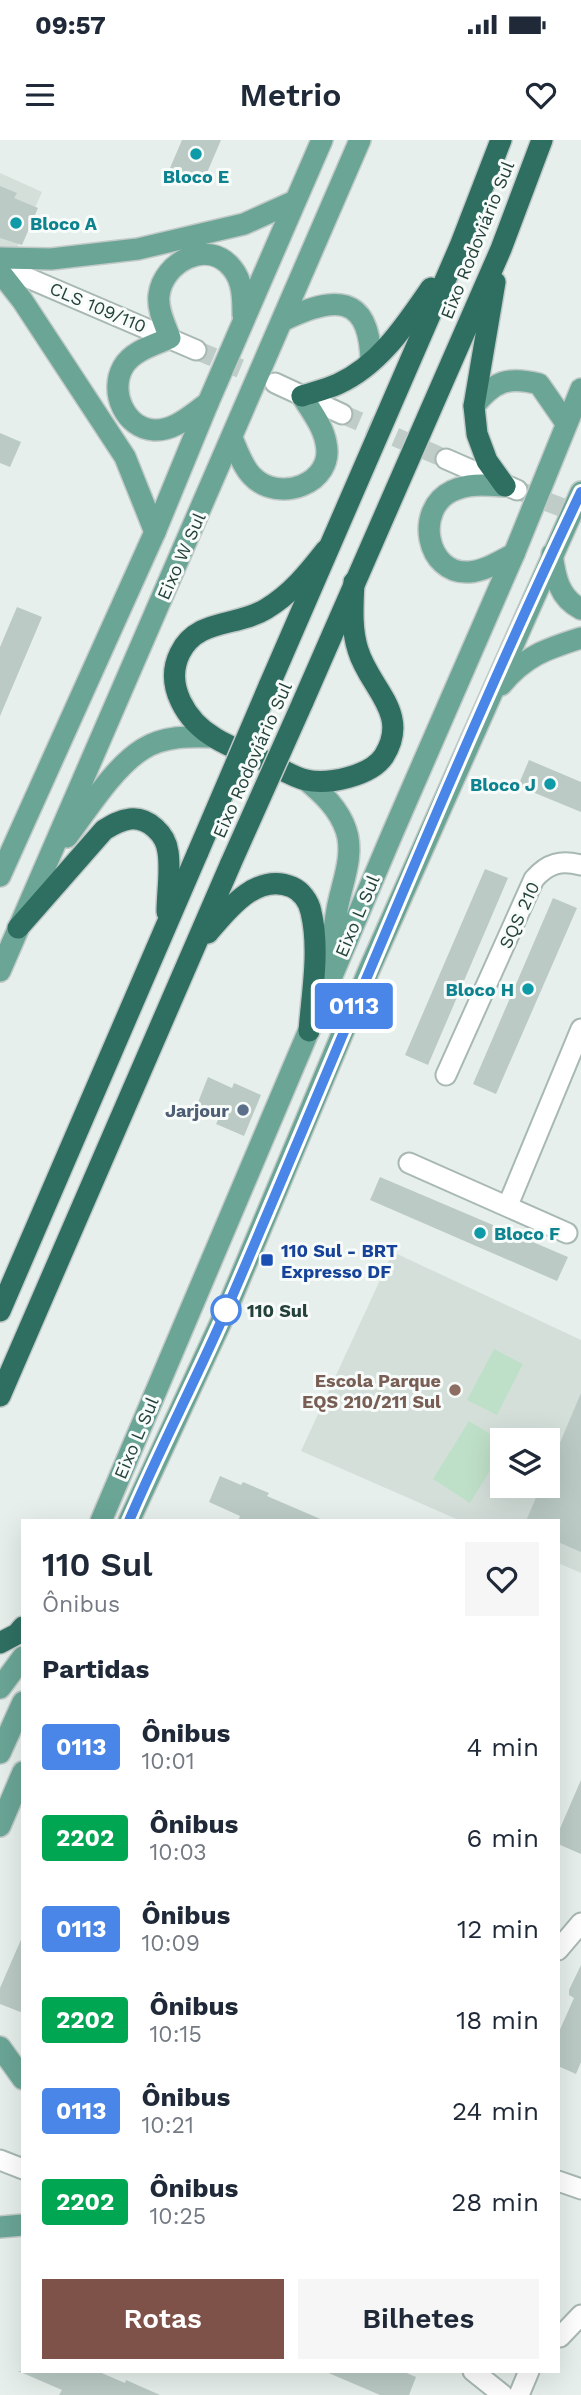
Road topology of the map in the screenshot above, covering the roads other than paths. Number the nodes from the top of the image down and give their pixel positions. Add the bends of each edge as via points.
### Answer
1 (321, 140) edge
2 (360, 140) edge
3 (501, 140) edge
4 (542, 140) edge
5 (295, 201) junction
6 (460, 246) junction
7 (501, 248) junction
8 (0, 258) edge
9 (0, 265) edge
10 (0, 272) edge
11 (282, 321) junction
12 (243, 324) junction
13 (170, 338) junction
14 (196, 349) tunnel mouth
15 (371, 362) junction
16 (275, 383) tunnel mouth
17 (581, 389) edge
18 (302, 396) junction
19 (208, 403) junction
20 (474, 406) junction
21 (342, 414) tunnel mouth
22 (566, 423) junction
23 (232, 438) junction
24 (446, 459) tunnel mouth
25 (511, 488) junction
26 (581, 492) edge
27 (155, 532) junction
28 (326, 550) junction
29 (514, 554) junction
30 (552, 554) junction
31 (354, 582) junction
32 (581, 610) edge
33 (581, 638) edge
34 (486, 702) junction
35 (213, 737) junction
36 (306, 780) junction
37 (47, 863) junction
38 (581, 865) edge
39 (0, 876) edge
40 (167, 924) junction
41 (18, 928) junction
42 (193, 950) junction
43 (0, 971) edge
44 (329, 984) junction
45 (581, 1028) edge
46 (309, 1031) junction
47 (446, 1075) dead end
48 (409, 1163) dead end
49 (508, 1205) junction
50 (567, 1233) dead end
51 (0, 1311) edge
52 (0, 1396) edge
53 (102, 1519) edge
54 (130, 1519) edge
55 (21, 1628) edge
56 (0, 1643) edge
57 (21, 1660) edge
58 (0, 1688) edge
59 (21, 1706) edge
60 (0, 1753) edge
61 (21, 1777) edge
62 (0, 1826) edge
63 (581, 1923) edge
64 (560, 1949) edge
65 (0, 2048) edge
66 (21, 2076) edge
67 (0, 2160) edge
68 (21, 2168) edge
69 (560, 2182) edge
70 (581, 2189) edge
71 (21, 2225) edge
72 (0, 2227) edge
73 (581, 2315) edge
74 (581, 2331) edge
75 (560, 2335) edge
76 (560, 2336) edge
77 (477, 2373) edge
78 (527, 2373) edge
79 (506, 2394) edge

1 - 5 main road, Eixo W Sul
2 - 11 main road, Eixo W Sul
3 - 6 highway, Eixo Rodoviário Sul
4 - 7 highway, Eixo Rodoviário Sul
5 - 8 main road via 244,224 138,249 51,259
5 - 12 main road, Eixo W Sul
6 - 15 highway via 399,334
6 - 28 highway, Eixo Rodoviário Sul
7 - 20 highway
7 - 31 highway, Eixo Rodoviário Sul
9 - 13 street, CLS 109/110
10 - 27 main road via 125,457
11 - 15 main road via 322,304 341,304 355,311 365,325
11 - 23 main road, Eixo W Sul
12 - 13 main road via 243,298 234,269 207,253 173,266 162,281 158,298
12 - 19 main road, Eixo W Sul
13 - 14 street, CLS 109/110
13 - 19 main road via 137,353 124,366 118,382 127,415 155,430 176,425
15 - 18 highway via 337,385
16 - 18 street
17 - 22 main road, Eixo L Sul
18 - 21 street
18 - 23 main road via 327,446 326,463 315,478 299,488 279,491 251,476
19 - 27 main road, Eixo W Sul
20 - 22 main road via 487,390 504,381 523,380 539,384
20 - 25 highway via 477,434 487,461
22 - 29 main road, Eixo L Sul
23 - 37 main road, Eixo W Sul
24 - 25 street
25 - 29 main road via 474,484 450,492 434,505 428,522 439,559 452,569 469,572
26 - 30 main road, Eixo L Sul
27 - 39 main road, Eixo W Sul
28 - 35 highway via 283,599 243,619 206,628 191,637 180,652 174,678 181,704
28 - 40 highway, Eixo Rodoviário Sul, bridge
29 - 44 main road, Eixo L Sul
30 - 32 main road via 564,596
30 - 34 main road, Eixo L Sul
31 - 36 highway via 357,650 392,713 392,737 383,758 365,772 346,779
31 - 42 highway, Eixo Rodoviário Sul, bridge
33 - 34 main road via 545,649 515,667
34 - 54 main road, Eixo L Sul via 227,1309
35 - 36 highway
35 - 37 main road via 182,737 144,748 125,764
36 - 44 main road via 337,812 347,832 349,854
37 - 41 main road, Eixo W Sul
38 - 47 street, SQS 210 via 553,863 534,879
40 - 41 highway via 168,850 160,832 147,822 132,819 104,830
40 - 51 highway, Eixo Rodoviário Sul
41 - 43 main road, Eixo W Sul
42 - 46 highway via 234,901 260,886 283,883 299,890 311,908 314,929
42 - 52 highway, Eixo Rodoviário Sul
44 - 46 main road, Eixo L Sul
45 - 49 street
46 - 53 main road, Eixo L Sul
48 - 49 street
49 - 50 street
55 - 56 highway
57 - 58 main road
59 - 60 main road
61 - 62 main road
63 - 64 street
65 - 66 main road
67 - 68 street
69 - 70 street
71 - 72 main road
73 - 75 street
74 - 76 street
77 - 79 street
78 - 79 street

